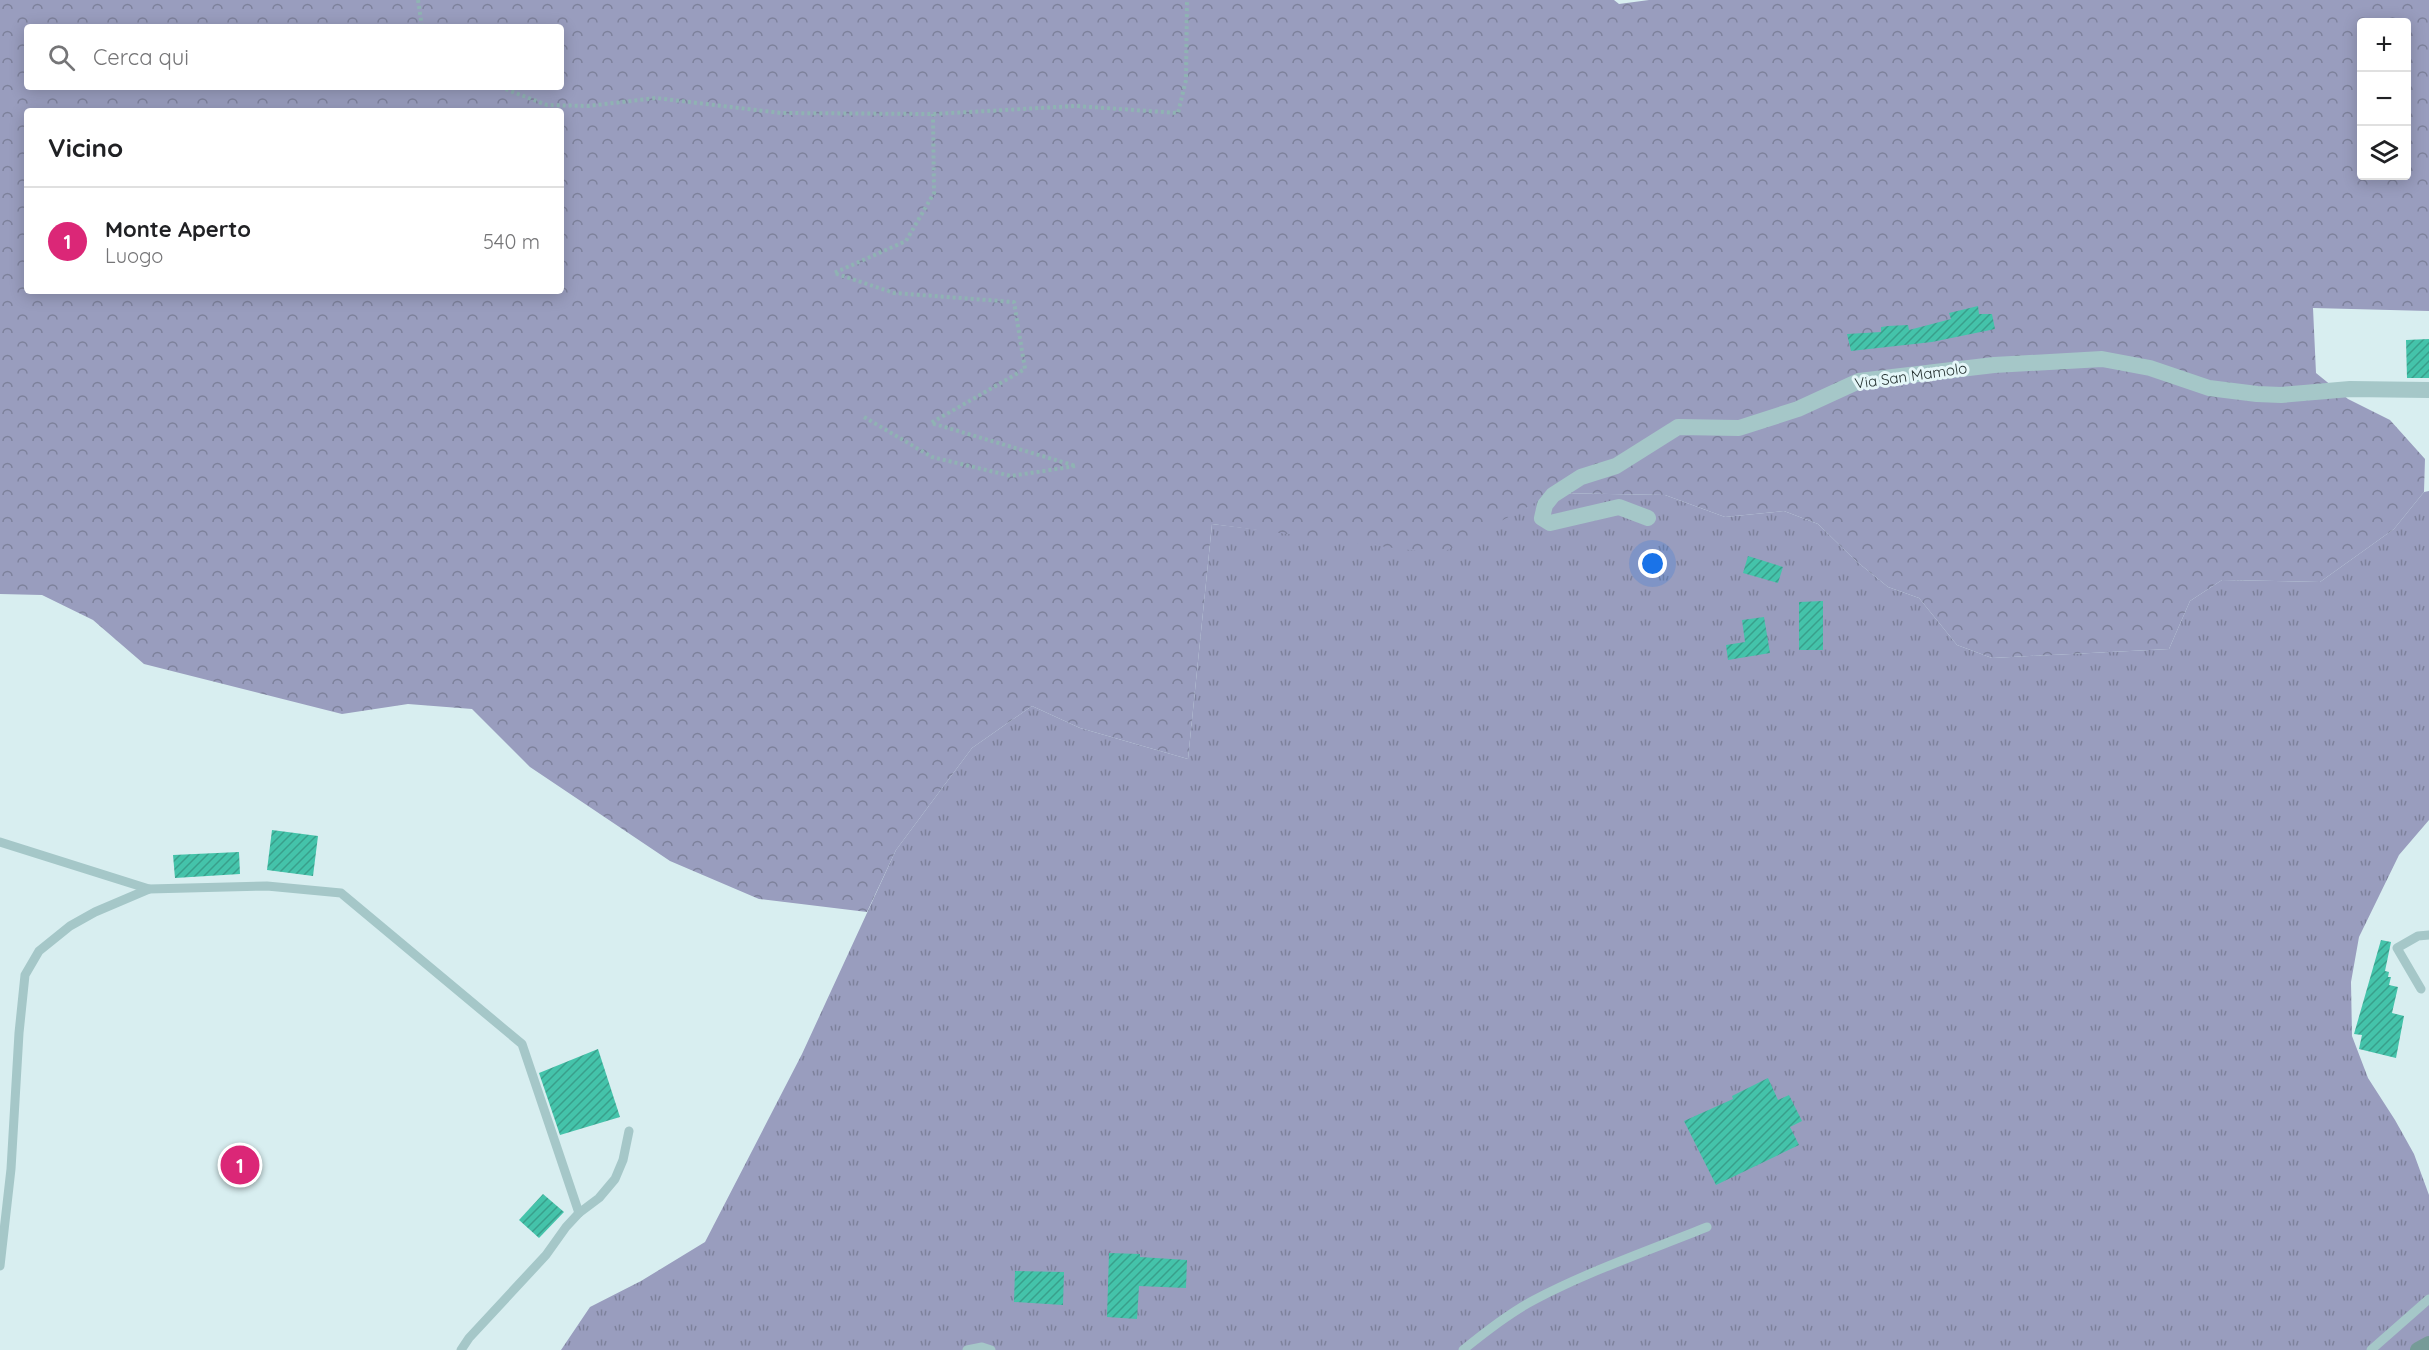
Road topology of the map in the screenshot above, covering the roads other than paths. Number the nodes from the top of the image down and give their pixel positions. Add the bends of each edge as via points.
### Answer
1 (2429, 390) edge
2 (1648, 518) dead end
3 (0, 842) edge
4 (149, 888) junction
5 (2429, 935) edge
6 (2421, 989) dead end
7 (629, 1131) dead end
8 (579, 1213) junction
9 (1707, 1227) dead end
10 (0, 1266) edge
11 (2429, 1299) edge
12 (2429, 1344) edge
13 (461, 1350) edge
14 (967, 1350) edge
15 (991, 1350) edge
16 (1463, 1350) edge
17 (2371, 1350) edge
18 (2418, 1350) edge

1 - 2 street, Via San Mamolo via 2257,394 2210,388 2151,368 2102,359 1994,365 1858,381 1798,409 1739,428 1678,427 1616,466 1581,477 1553,495 1542,518 1550,523 1618,507
3 - 4 lane
4 - 8 lane via 267,886 341,893 522,1044
4 - 10 lane via 70,926 39,951 25,975
5 - 6 lane via 2418,936 2397,948
7 - 8 lane via 615,1179
8 - 13 lane
9 - 16 lane via 1533,1300
11 - 17 lane
12 - 18 main road
14 - 15 lane

